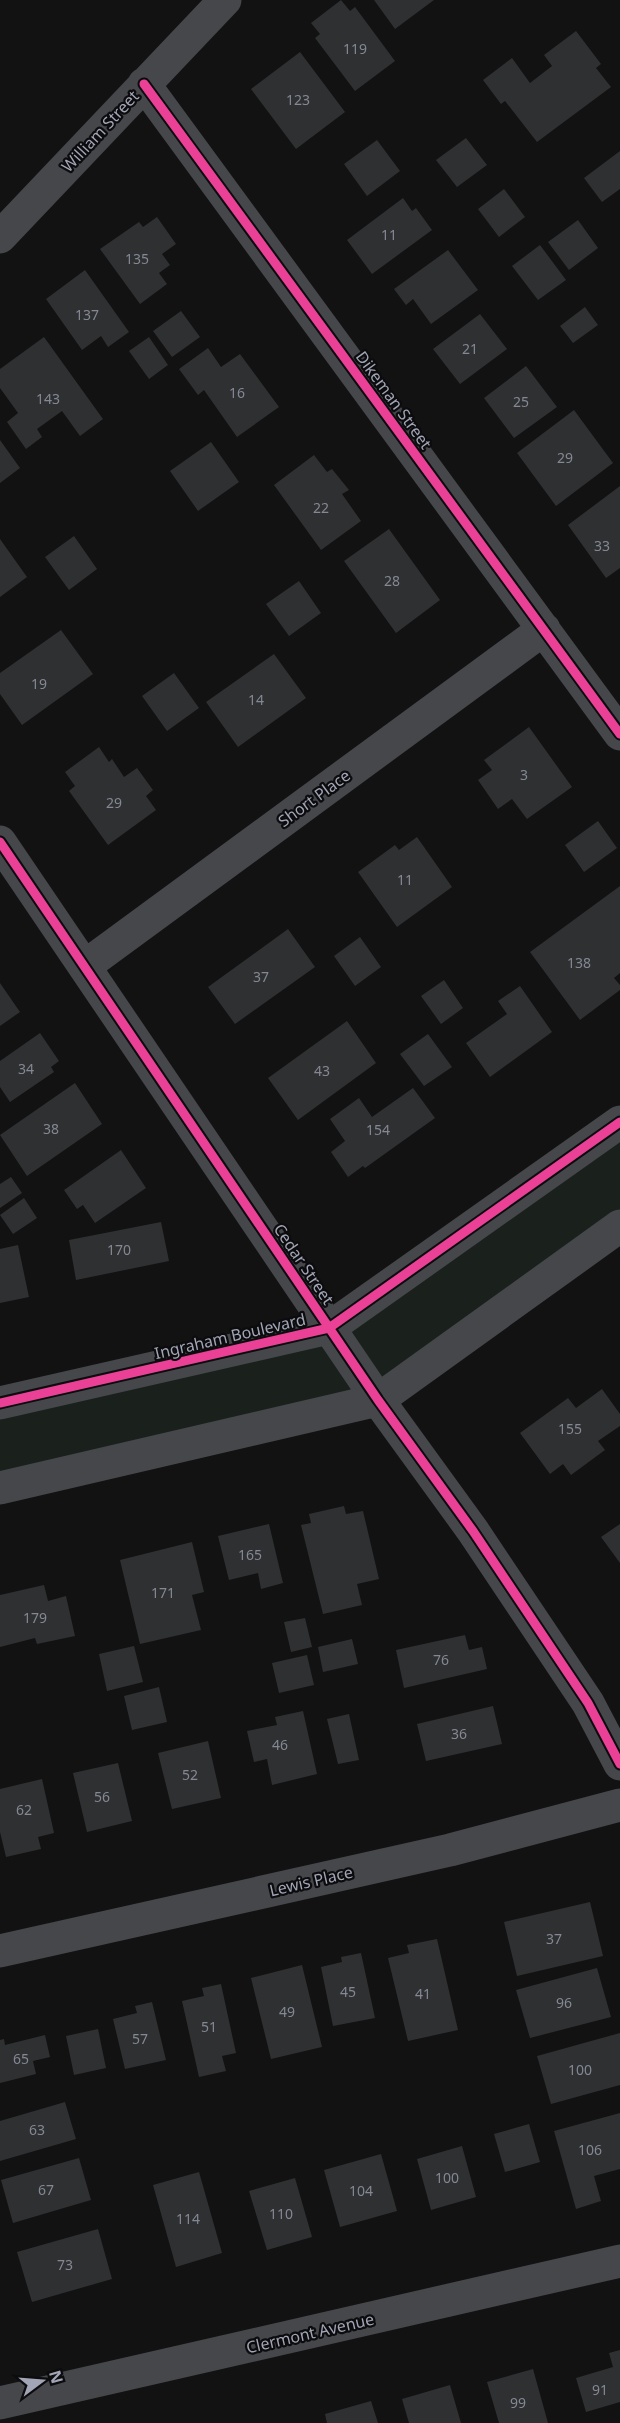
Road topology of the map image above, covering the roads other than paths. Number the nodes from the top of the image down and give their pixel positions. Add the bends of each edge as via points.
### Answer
1 (225, 0) edge
2 (144, 84) junction
3 (0, 237) edge
4 (543, 629) junction
5 (620, 734) edge
6 (0, 842) edge
7 (85, 966) junction
8 (620, 1122) edge
9 (620, 1226) edge
10 (329, 1328) junction
11 (378, 1400) junction
12 (0, 1403) edge
13 (0, 1488) edge
14 (620, 1764) edge
15 (620, 1805) edge
16 (0, 1951) edge
17 (620, 2261) edge
18 (0, 2403) edge

1 - 2 street, William Street
2 - 3 street, William Street
2 - 4 street, Dikeman Street
4 - 5 street, Dikeman Street
4 - 7 street, Short Place
6 - 7 street, Cedar Street
7 - 10 street, Cedar Street
8 - 10 street, Ingraham Boulevard
9 - 11 street
10 - 11 street, Cedar Street
10 - 12 street, Ingraham Boulevard
11 - 13 street
11 - 14 street, Cedar Street via 473,1531 588,1703
15 - 16 street, Lewis Place via 450,1850
17 - 18 street, Clermont Avenue

